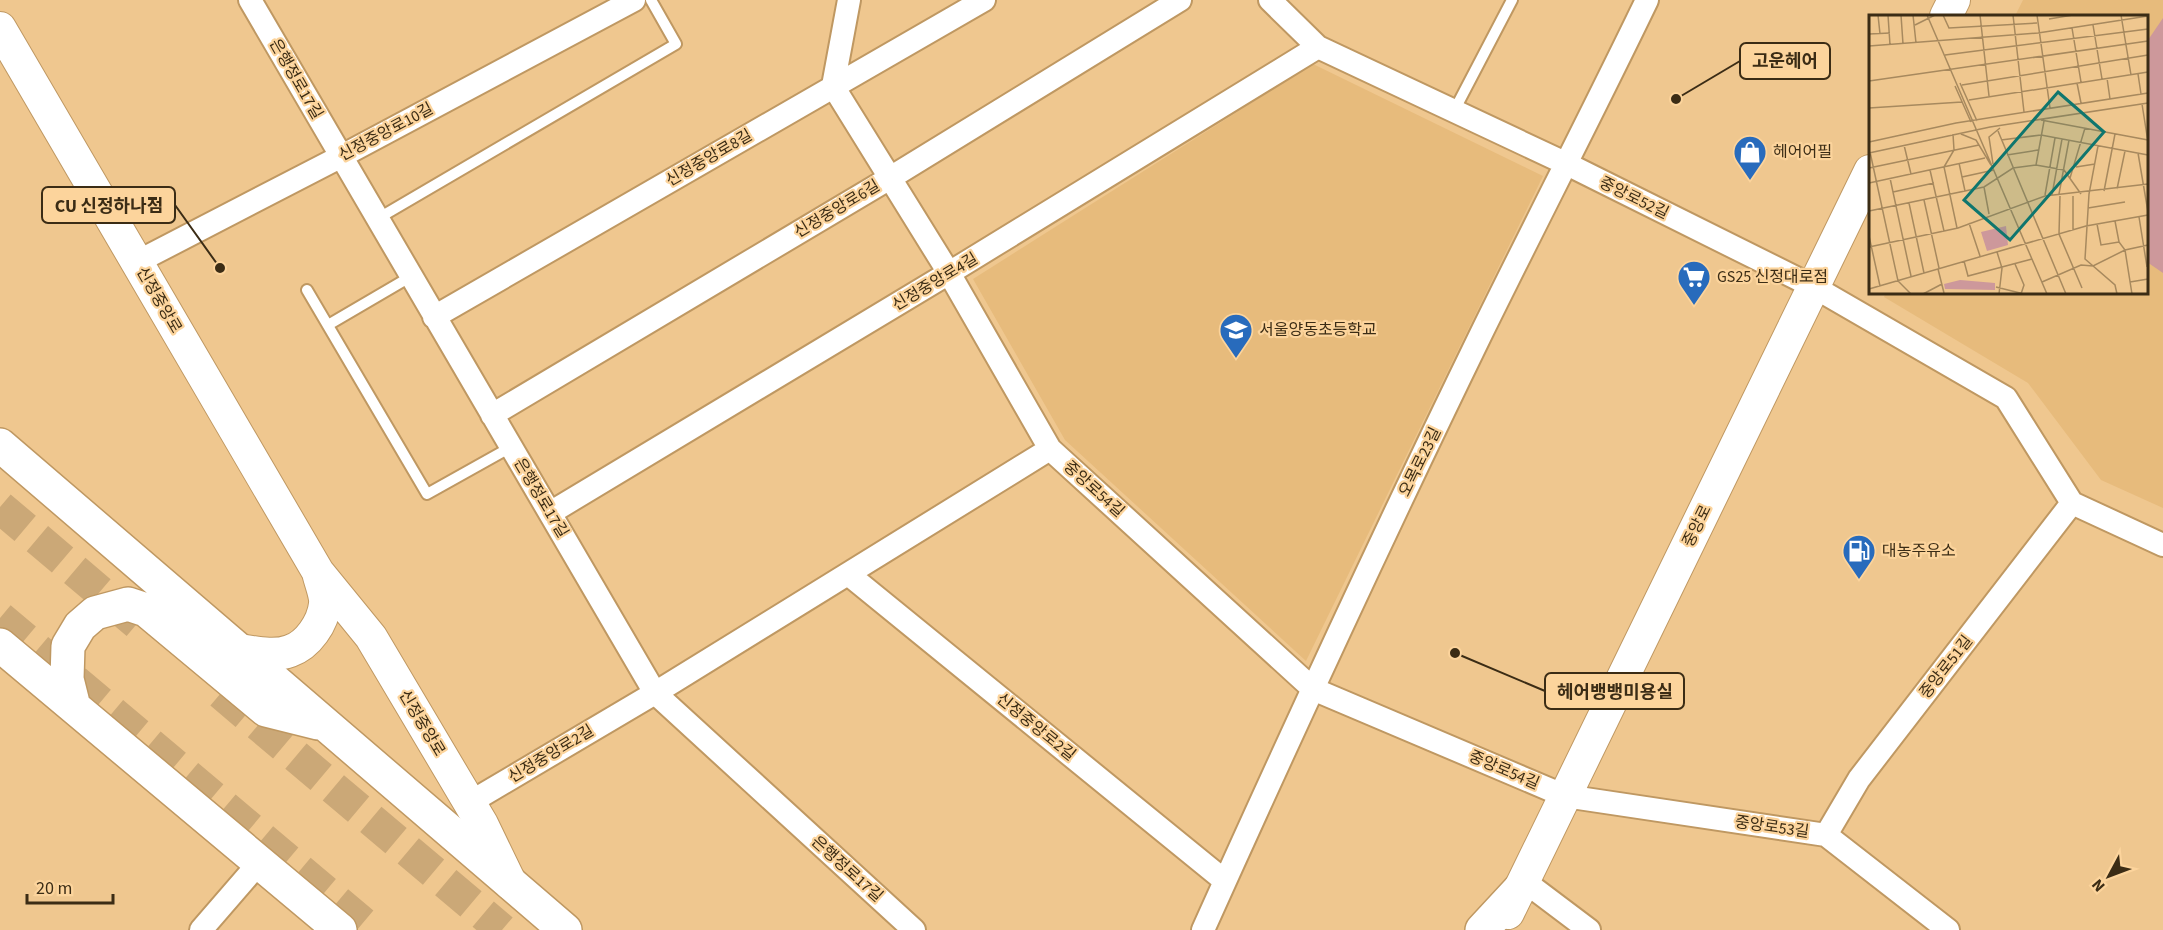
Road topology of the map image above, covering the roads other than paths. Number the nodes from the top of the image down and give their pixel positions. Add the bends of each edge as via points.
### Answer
1 (250, 0) edge
2 (634, 0) edge
3 (651, 0) edge
4 (849, 0) edge
5 (984, 0) edge
6 (1180, 0) edge
7 (1270, 0) edge
8 (1512, 0) edge
9 (1647, 0) edge
10 (1954, 0) edge
11 (1946, 15) edge
12 (0, 28) edge
13 (1318, 47) junction
14 (833, 86) junction
15 (1454, 111) junction
16 (340, 157) junction
17 (1567, 164) junction
18 (1869, 173) edge
19 (890, 178) junction
20 (377, 219) junction
21 (137, 262) junction
22 (949, 273) junction
23 (411, 277) junction
24 (1814, 287) junction
25 (307, 290) dead end
26 (434, 317) junction
27 (328, 325) junction
28 (492, 415) junction
29 (0, 446) edge
30 (511, 447) junction
31 (1050, 449) junction
32 (2072, 503) junction
33 (550, 513) junction
34 (2163, 545) edge
35 (318, 572) junction
36 (848, 574) junction
37 (0, 645) edge
38 (238, 650) junction
39 (1313, 689) junction
40 (655, 693) junction
41 (74, 707) junction
42 (326, 725) junction
43 (1565, 796) junction
44 (470, 803) junction
45 (1826, 835) junction
46 (259, 863) junction
47 (1225, 881) junction
48 (511, 884) junction
49 (1522, 885) junction
50 (201, 930) edge
51 (339, 930) edge
52 (565, 930) edge
53 (914, 930) edge
54 (1203, 930) edge
55 (1482, 930) edge
56 (1500, 930) edge
57 (1512, 930) edge
58 (1589, 930) edge
59 (1948, 930) edge

1 - 16 street, 은행정로17길
2 - 16 street, 신정중앙로10길
3 - 20 lane via 676,44
4 - 14 street
5 - 14 street, 신정중앙로8길
6 - 19 street, 신정중앙로6길
7 - 13 street, 중앙로52길
8 - 15 lane
9 - 17 street, 오목로23길
10 - 11 street
12 - 21 street, 신정중앙로
13 - 15 street, 중앙로52길
13 - 22 street, 신정중앙로4길
14 - 19 street, 중앙로54길
14 - 26 street, 신정중앙로8길
15 - 17 street, 중앙로52길
16 - 20 street, 은행정로17길
16 - 21 street, 신정중앙로10길
17 - 24 street, 중앙로52길
17 - 39 street, 오목로23길 via 1482,332
18 - 24 street, 중앙로
19 - 22 street, 중앙로54길
19 - 28 street, 신정중앙로6길
20 - 23 street, 은행정로17길
21 - 35 street, 신정중앙로
22 - 31 street, 중앙로54길
22 - 33 street, 신정중앙로4길
23 - 26 street, 은행정로17길
23 - 27 lane
24 - 32 street via 2006,398
24 - 43 street, 중앙로
25 - 27 lane
26 - 28 street, 은행정로17길
27 - 30 lane via 427,494
28 - 30 street, 은행정로17길
29 - 38 main road
30 - 33 street, 은행정로17길
31 - 36 street, 신정중앙로2길
31 - 39 street, 중앙로54길
32 - 34 street
32 - 45 street, 중앙로51길 via 1859,779
33 - 40 street, 은행정로17길
35 - 38 street, 신정중앙로 via 325,603 320,622 309,638 291,651 274,654
35 - 44 street, 신정중앙로 via 371,637
36 - 40 street, 신정중앙로2길
36 - 47 street, 신정중앙로2길
37 - 41 main road
38 - 42 main road
39 - 43 street, 중앙로54길
39 - 47 street, 오목로23길
40 - 44 street, 신정중앙로2길
40 - 53 street, 은행정로17길
41 - 42 main road via 67,679 68,646 80,626 95,613 128,604 146,610 266,710
41 - 46 main road
42 - 48 main road
43 - 45 street, 중앙로53길
43 - 49 street, 중앙로
44 - 48 street, 신정중앙로
45 - 59 street, 중앙로53길
46 - 50 street
46 - 51 main road
47 - 54 street, 오목로23길
48 - 52 main road
49 - 55 main road
49 - 56 street, 중앙로
49 - 57 main road
49 - 58 street

